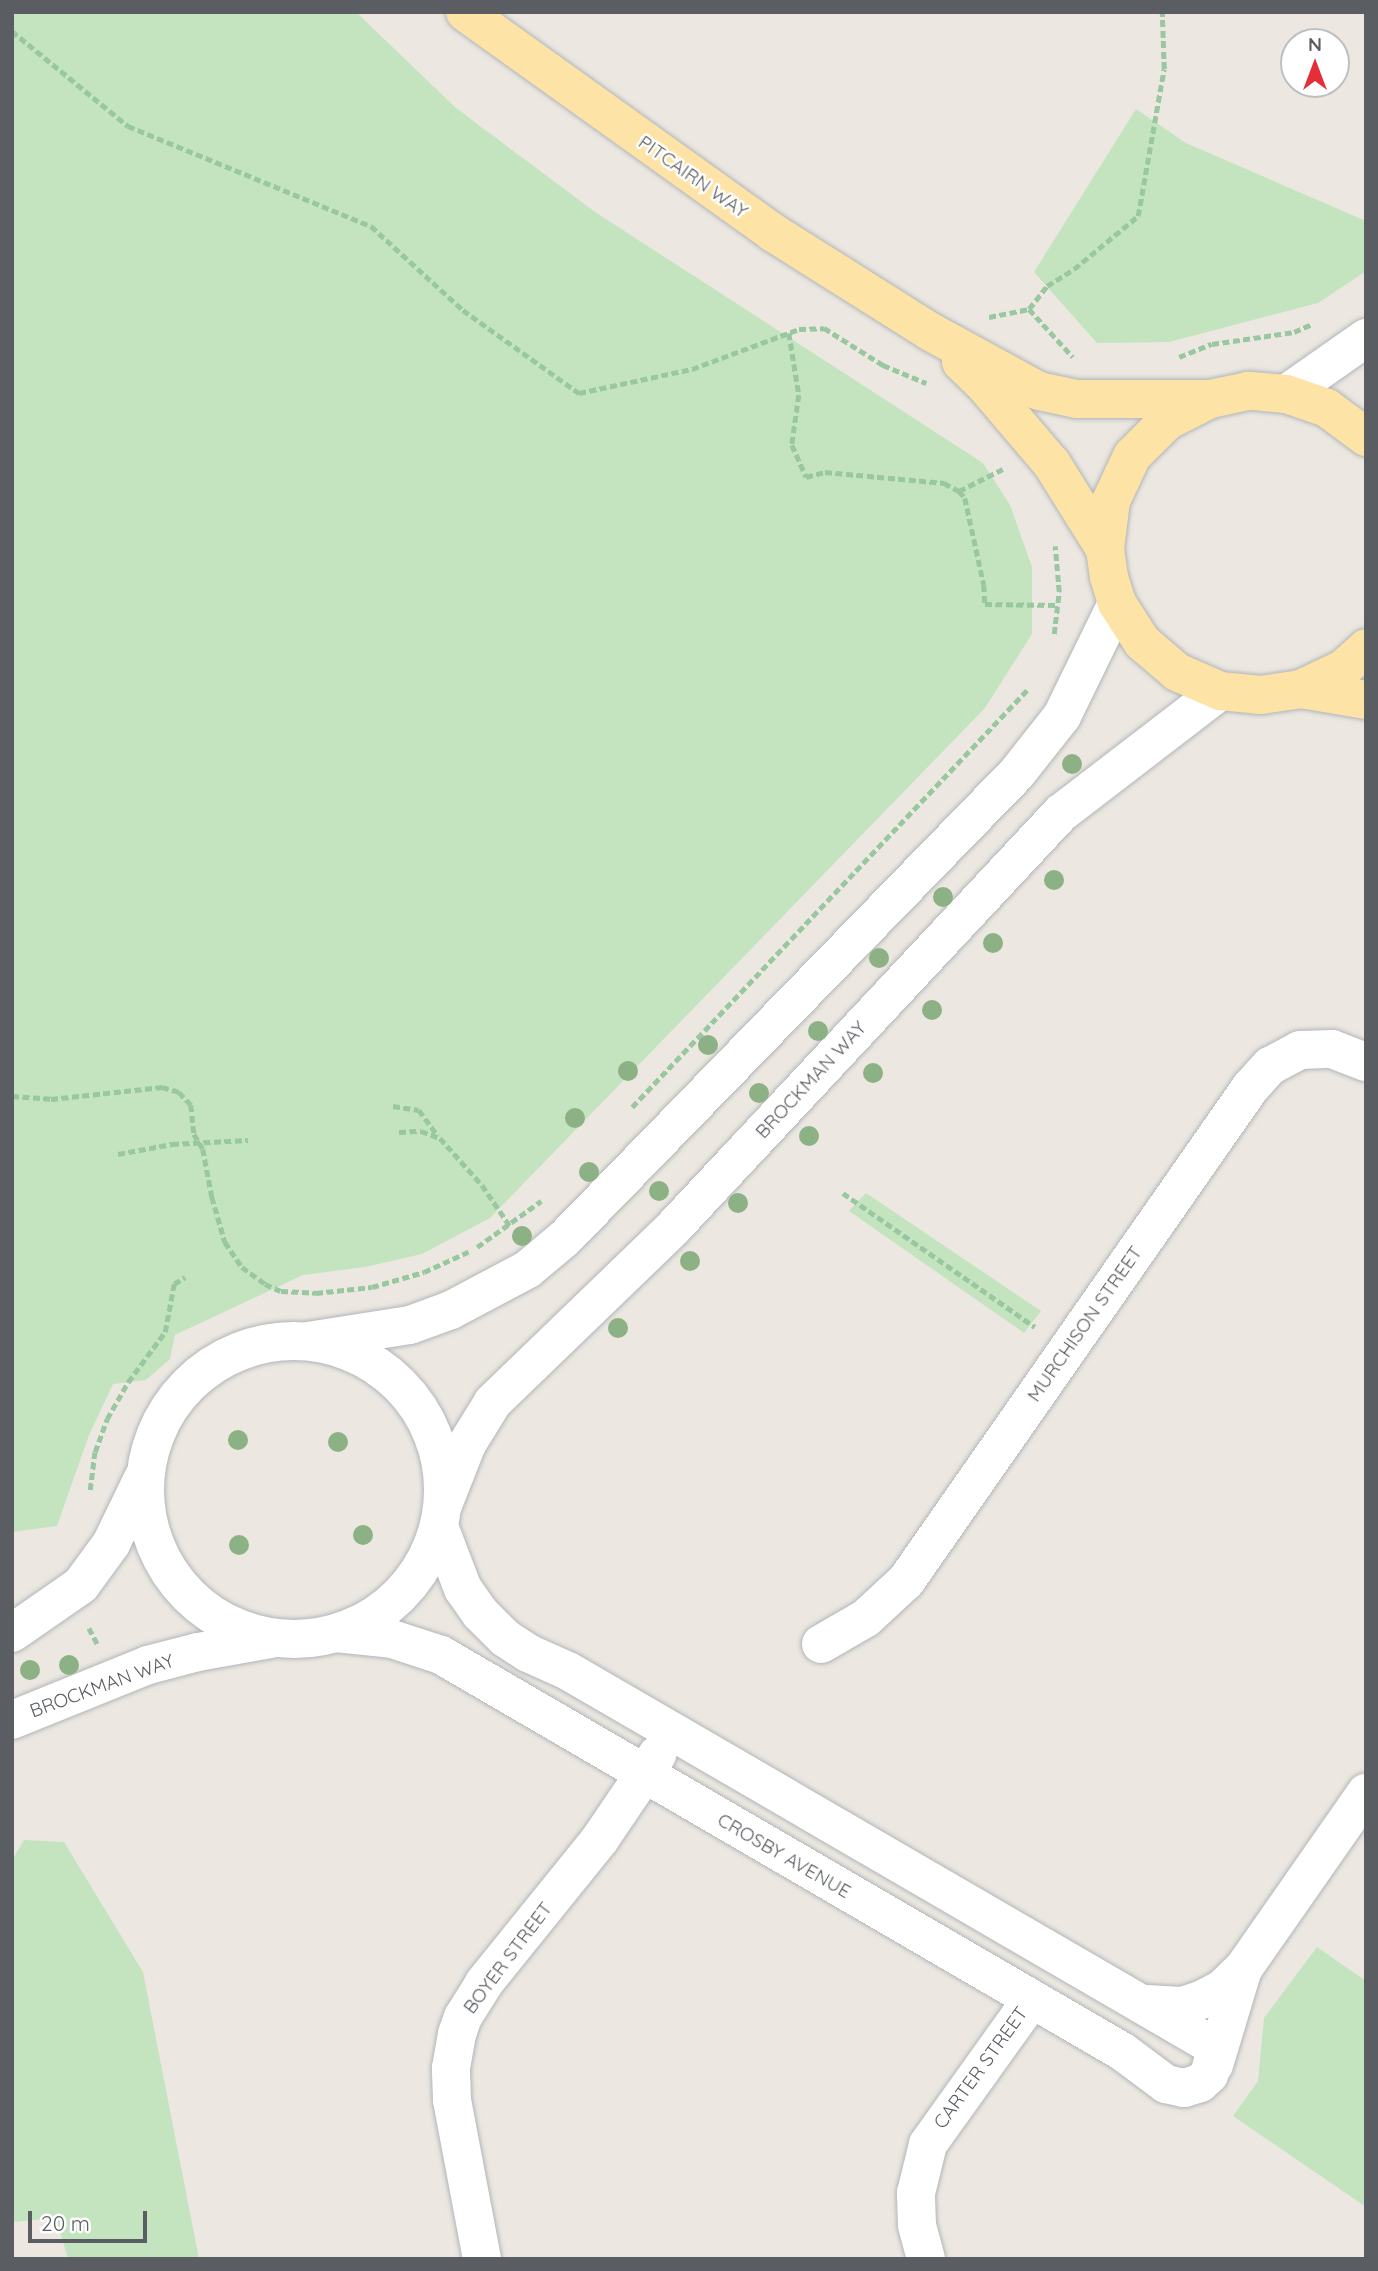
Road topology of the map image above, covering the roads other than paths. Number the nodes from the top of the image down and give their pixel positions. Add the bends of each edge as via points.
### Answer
1 (465, 12) edge
2 (929, 331) junction
3 (1366, 338) edge
4 (1286, 394) junction
5 (1210, 399) junction
6 (1366, 437) edge
7 (1105, 549) junction
8 (1117, 603) junction
9 (1366, 648) edge
10 (1301, 689) junction
11 (1220, 691) junction
12 (1366, 700) edge
13 (1366, 1062) edge
14 (308, 1341) junction
15 (144, 1475) junction
16 (441, 1516) junction
17 (12, 1633) edge
18 (337, 1633) junction
19 (275, 1638) junction
20 (821, 1644) dead end
21 (12, 1720) edge
22 (672, 1732) junction
23 (644, 1775) junction
24 (1366, 1793) edge
25 (1243, 1969) junction
26 (1031, 2000) junction
27 (1146, 2004) junction
28 (1214, 2065) junction
29 (482, 2259) edge
30 (926, 2259) edge

1 - 2 main road, PITCAIRN WAY via 772,232
2 - 5 main road, PITCAIRN WAY via 1039,391 1077,399
2 - 7 main road, PITCAIRN WAY via 983,383 1052,464
3 - 4 street
4 - 5 main road via 1248,391
4 - 6 main road via 1327,408
5 - 7 main road via 1167,421 1132,456 1111,500
7 - 8 main road
8 - 11 main road via 1142,642 1177,672
8 - 14 street via 1062,716 1017,773 565,1238 528,1269 450,1310 410,1325
9 - 10 main road via 1343,669
10 - 11 main road via 1261,695
10 - 12 main road
11 - 16 street, BROCKMAN WAY via 1061,813 673,1228 494,1402 467,1444
13 - 20 street, MURCHISON STREET via 1321,1048 1290,1054 1270,1066 1250,1088 906,1581 866,1618
14 - 15 street via 266,1343 208,1367 167,1409 151,1441
14 - 16 street via 360,1356 391,1375 416,1402 439,1451 444,1487
15 - 17 street via 111,1544 81,1585
15 - 19 street via 153,1545 171,1576 195,1602 224,1622
16 - 18 street, BROCKMAN WAY via 427,1559 408,1587 368,1620
16 - 22 street via 463,1589 505,1638
18 - 19 street
18 - 23 street, CROSBY AVENUE via 392,1639 440,1655
19 - 21 street, BROCKMAN WAY via 148,1665
22 - 23 street, BOYER STREET
22 - 27 street
23 - 26 street, CROSBY AVENUE
23 - 29 street, BOYER STREET via 600,1839 484,1983 457,2034 450,2068 452,2100
24 - 25 street
25 - 27 street via 1222,1989 1201,2000 1182,2006
25 - 28 street
26 - 28 street, CROSBY AVENUE via 1123,2052 1173,2087 1200,2083
26 - 30 street, CARTER STREET via 928,2144 916,2193 917,2225
27 - 28 street via 1210,2043

